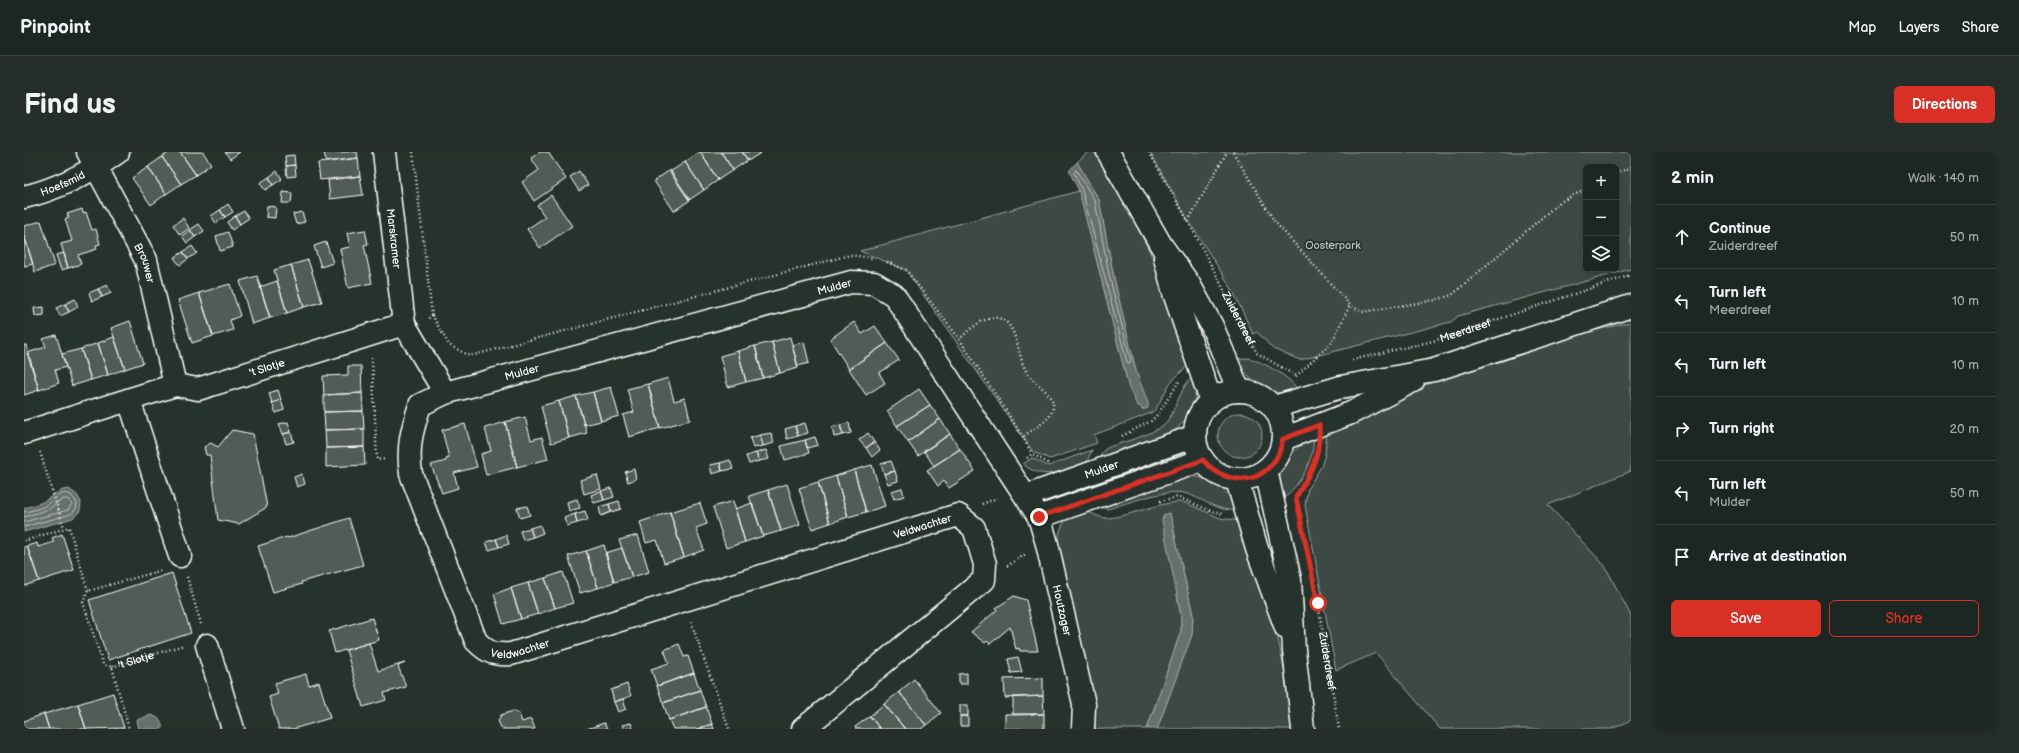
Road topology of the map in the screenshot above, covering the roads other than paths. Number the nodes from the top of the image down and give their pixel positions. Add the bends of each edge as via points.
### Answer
1 (118, 152) edge
2 (384, 152) edge
3 (1108, 152) edge
4 (92, 160) edge
5 (24, 197) edge
6 (1162, 245) junction
7 (1631, 306) edge
8 (407, 330) junction
9 (1434, 370) junction
10 (175, 385) junction
11 (1239, 391) junction
12 (445, 393) junction
13 (129, 400) junction
14 (1211, 401) junction
15 (1274, 407) junction
16 (29, 432) edge
17 (1195, 436) junction
18 (1283, 439) junction
19 (1203, 460) junction
20 (1266, 470) junction
21 (1237, 480) junction
22 (1018, 485) junction
23 (1039, 517) junction
24 (181, 560) road end
25 (206, 642) road end
26 (1294, 650) junction
27 (233, 729) edge
28 (803, 729) edge
29 (1083, 729) edge
30 (1303, 729) edge

1 - 4 street, Hoefsmid
2 - 8 street, Marskramer
3 - 6 street
4 - 5 street, Hoefsmid via 45,192
4 - 10 street, Brouwer via 146,260
6 - 11 street via 1189,284 1212,326
6 - 14 street via 1174,293
7 - 9 street
8 - 10 street, 't Slotje via 371,334 198,389
8 - 12 street
9 - 15 street via 1341,387
9 - 18 street via 1350,413
10 - 13 street, 't Slotje
11 - 14 street via 1219,396
11 - 15 street via 1264,398
12 - 22 street, Mulder via 851,282 874,283 894,295
12 - 28 street, Veldwachter via 420,405 410,438 411,474 476,641 498,655 511,654 958,515 974,528 985,564 984,580
13 - 16 street, 't Slotje
13 - 24 street
14 - 17 street via 1202,411
15 - 18 street via 1280,417
17 - 19 street
17 - 22 street, Mulder
18 - 20 street via 1278,456
19 - 21 street via 1212,470 1224,477
19 - 23 street
20 - 21 street via 1252,477
20 - 26 street via 1290,580
21 - 26 street via 1257,549
22 - 23 street, Houtzager
23 - 29 street, Houtzager via 1084,704
25 - 27 street
26 - 30 street

